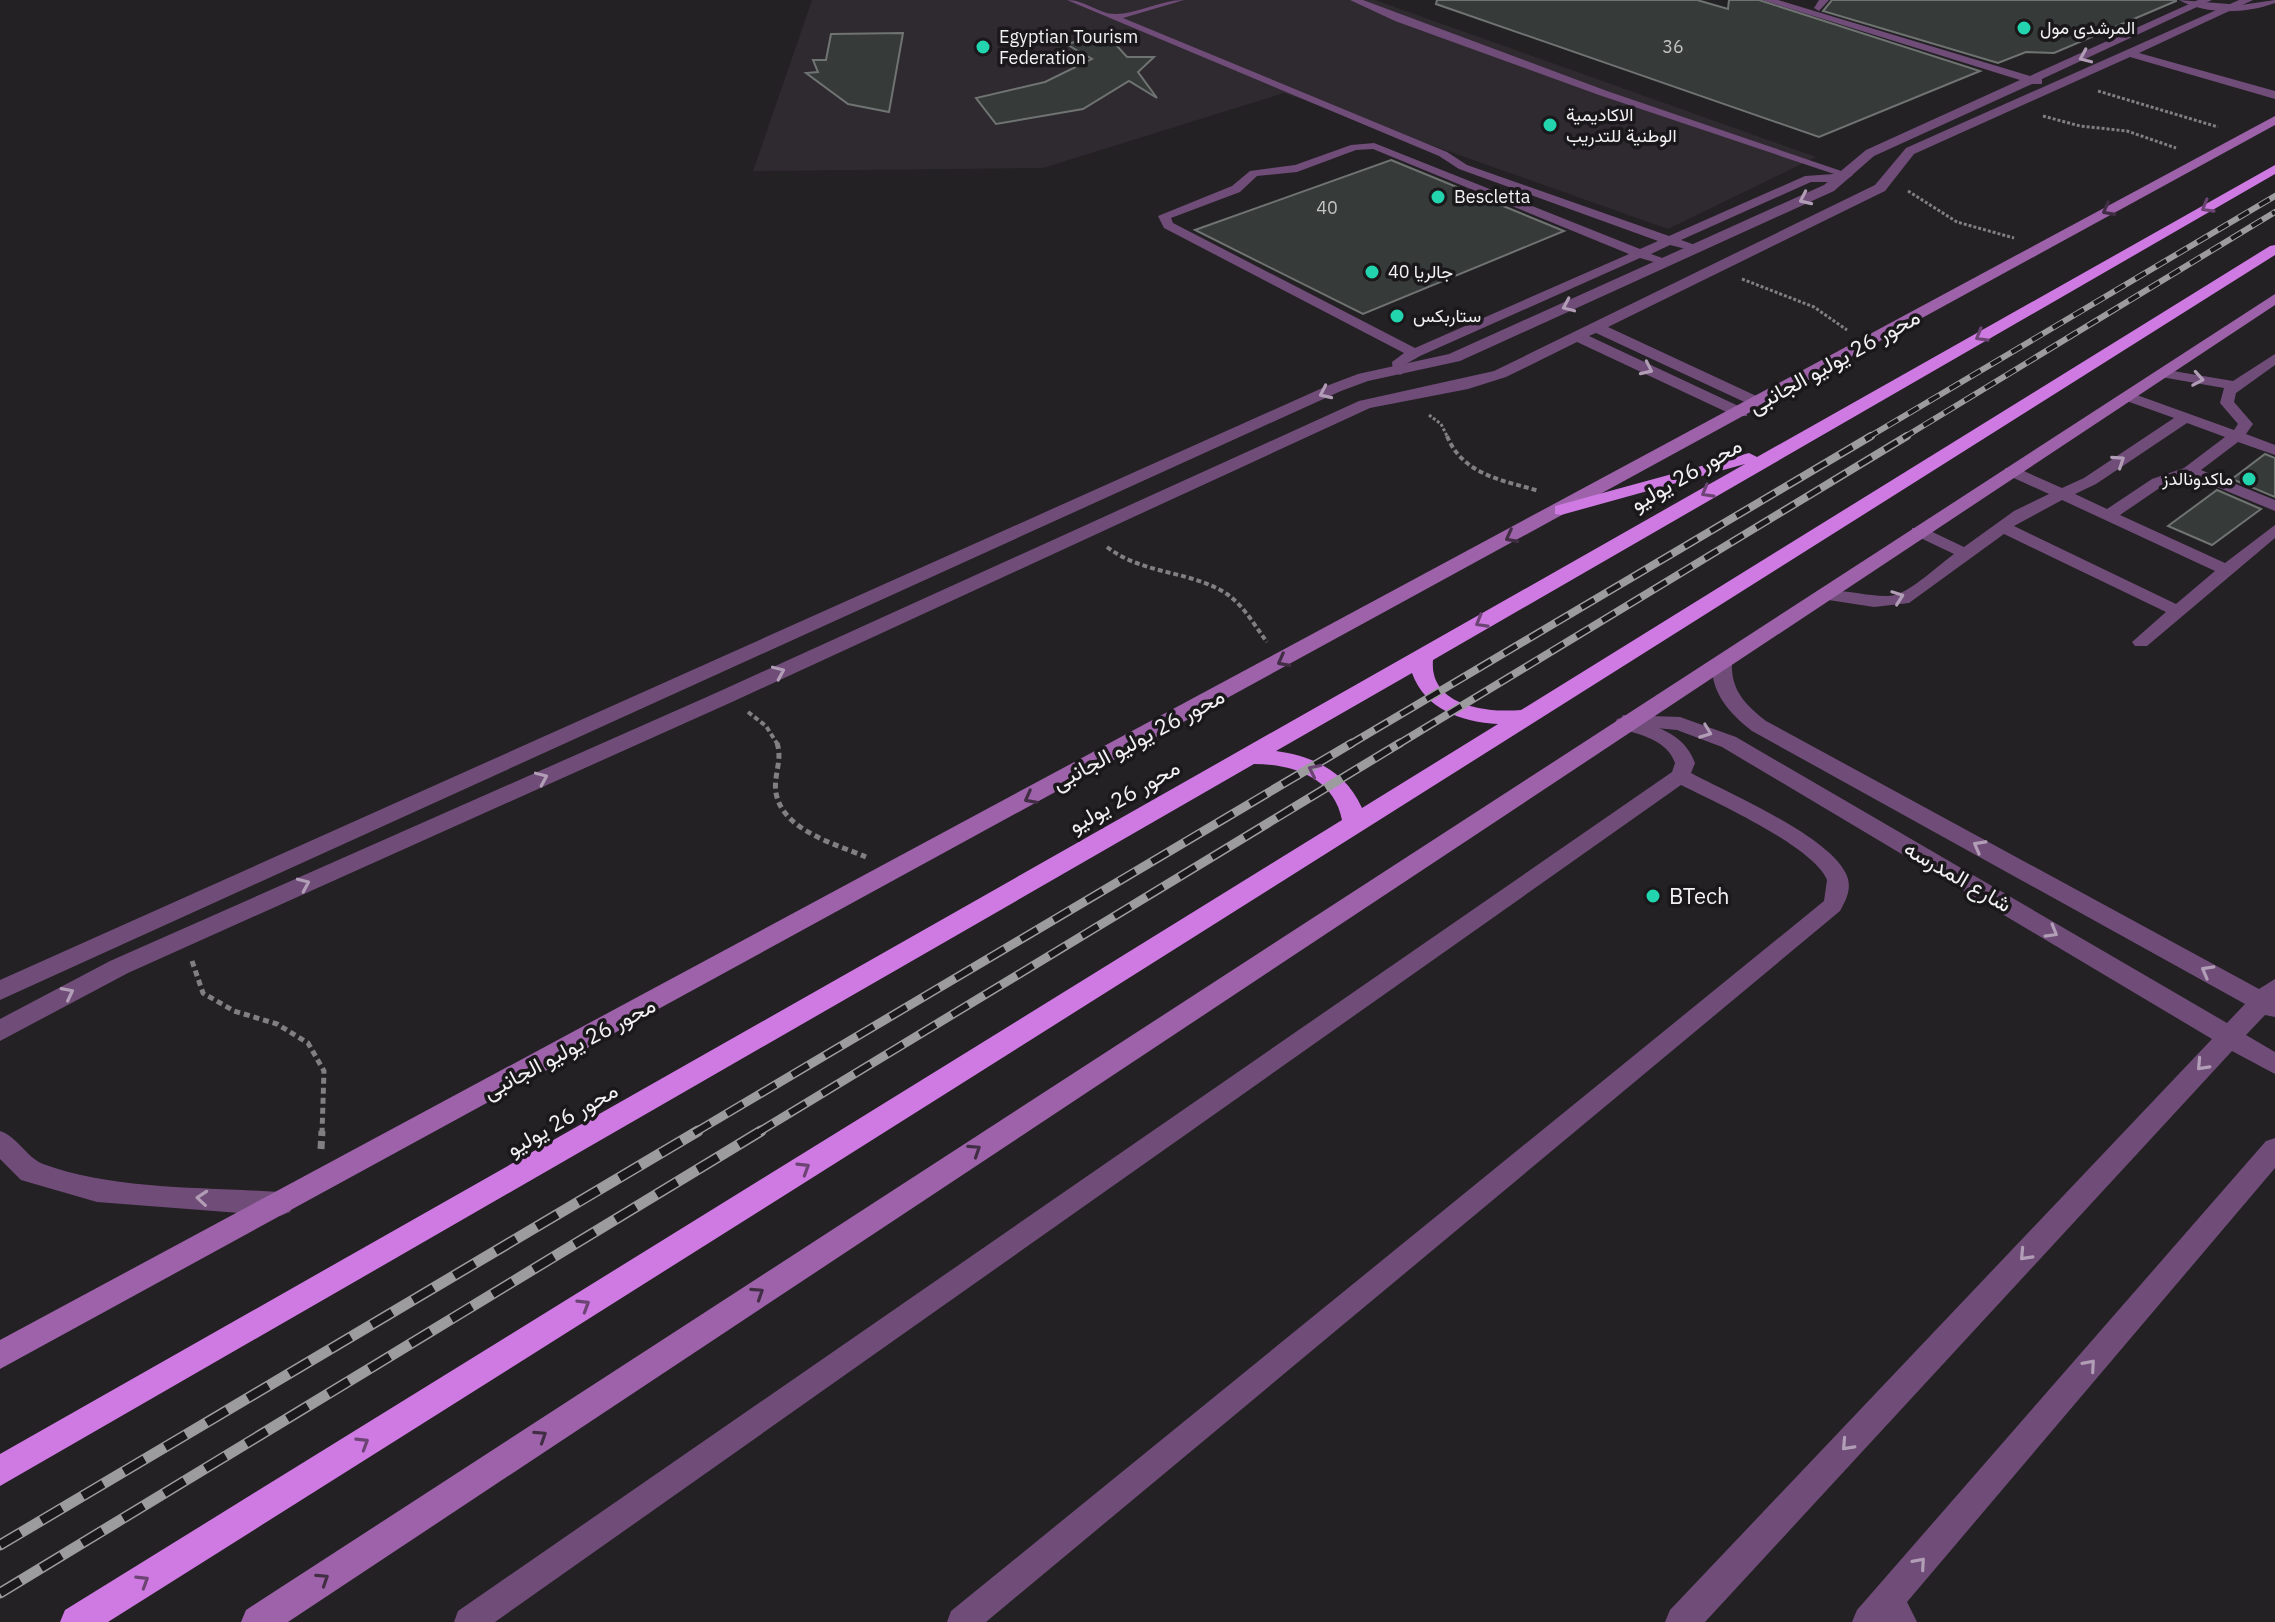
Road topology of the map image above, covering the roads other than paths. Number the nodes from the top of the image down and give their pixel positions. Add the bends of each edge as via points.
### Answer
1 (1072, 0) edge
2 (1179, 0) edge
3 (1355, 0) edge
4 (1792, 0) edge
5 (2248, 0) edge
6 (2275, 0) edge
7 (1777, 1) edge
8 (1822, 4) edge
9 (2182, 6) edge
10 (2205, 7) edge
11 (2227, 10) junction
12 (1114, 17) junction
13 (2136, 52) junction
14 (1987, 55) junction
15 (1972, 62) junction
16 (2030, 80) junction
17 (2063, 80) junction
18 (2275, 92) edge
19 (2275, 120) edge
20 (2275, 169) edge
21 (1845, 177) junction
22 (1683, 249) junction
23 (2275, 249) edge
24 (1643, 255) junction
25 (1663, 263) junction
26 (1714, 268) junction
27 (2275, 298) edge
28 (1595, 327) junction
29 (1576, 336) junction
30 (1415, 353) junction
31 (2275, 358) edge
32 (1400, 371) junction
33 (2161, 373) junction
34 (2236, 386) junction
35 (2129, 397) junction
36 (1750, 408) junction
37 (2185, 418) junction
38 (2238, 435) junction
39 (1218, 443) junction
40 (1781, 450) junction
41 (2275, 450) edge
42 (1245, 459) junction
43 (2011, 471) junction
44 (2190, 471) junction
45 (2062, 494) junction
46 (1568, 506) junction
47 (2275, 506) edge
48 (2110, 515) junction
49 (2003, 527) junction
50 (2275, 530) edge
51 (1918, 531) junction
52 (1964, 553) junction
53 (2226, 570) junction
54 (1822, 594) junction
55 (2177, 611) junction
56 (2141, 642) dead end
57 (1424, 654) junction
58 (1722, 660) junction
59 (1531, 714) junction
60 (1627, 722) junction
61 (1244, 758) junction
62 (1680, 776) junction
63 (1354, 825) junction
64 (0, 991) edge
65 (2271, 999) edge
66 (0, 1031) edge
67 (2229, 1036) junction
68 (2275, 1064) edge
69 (0, 1142) edge
70 (2275, 1149) edge
71 (280, 1204) junction
72 (0, 1355) edge
73 (0, 1471) edge
74 (1886, 1615) edge
75 (77, 1622) edge
76 (258, 1622) edge
77 (469, 1622) edge
78 (962, 1622) edge
79 (1682, 1622) edge

1 - 12 lane
2 - 12 lane
3 - 21 lane
4 - 8 street
5 - 11 street
6 - 11 lane via 2248,10
7 - 15 street
8 - 14 street
9 - 10 street
9 - 10 street
9 -> 17 street
10 - 11 street
10 - 11 lane
10 - 13 street
12 - 22 lane via 1443,154 1463,167
13 - 17 street
13 - 18 street
14 - 15 street
14 - 17 street
15 - 16 street
16 - 17 street
16 - 21 street via 1870,153
17 - 26 street via 1910,151 1886,184
19 -> 36 main road, محور 26 يوليو الجانبى
20 -> 40 highway, محور 26 يوليو
21 -> 22 street
22 - 24 lane
22 - 25 street
22 - 26 street
23 - 59 highway
24 - 25 lane
24 - 30 lane
24 - 30 lane via 1374,146 1355,147 1297,168 1254,173 1236,189 1164,216 1168,225
25 -> 32 street via 1454,358
26 - 28 street
27 - 33 main road
28 - 29 street
28 - 36 street
29 -> 36 street
29 - 42 street via 1484,380 1365,404
30 - 32 lane via 1399,362
31 - 34 lane
32 -> 39 street via 1352,381
33 -> 34 lane
33 - 35 main road
34 - 38 lane via 2226,399 2246,424
35 - 37 lane
35 - 43 main road
36 - 46 main road, محور 26 يوليو الجانبى
37 - 38 lane
45 -> 37 lane
38 - 41 lane
38 - 44 lane
39 - 42 street
39 - 64 street
40 - 46 highway
40 -> 57 highway, محور 26 يوليو
66 -> 42 street via 193,933
43 - 45 lane
43 - 51 main road
44 - 47 lane
44 - 48 lane via 2158,482
45 - 48 lane
45 - 49 lane
46 -> 71 main road, محور 26 يوليو الجانبى
48 - 53 lane
49 - 52 lane
49 - 55 lane
50 - 53 lane
51 - 52 lane
51 - 54 main road
54 -> 52 lane via 1895,601
53 - 55 lane
54 - 58 main road
55 - 56 lane
57 - 59 highway via 1421,675 1447,704 1497,718
57 - 61 highway, محور 26 يوليو
58 - 60 main road
65 -> 58 street, شارع المدرسه via 1759,726 1726,693
59 - 63 highway
60 - 62 lane via 1678,747 1685,763
60 -> 67 street, شارع المدرسه via 1680,724 1729,742
76 -> 60 main road
63 -> 61 highway via 1349,799 1329,777 1289,760
61 - 73 highway, محور 26 يوليو
62 - 77 lane
62 - 78 lane via 1816,852 1838,881 1832,906
75 -> 63 highway
65 - 67 street
67 - 68 street, شارع المدرسه
67 -> 79 street
71 -> 69 street via 97,1190 31,1172
74 -> 70 street
71 - 72 main road, محور 26 يوليو الجانبى

